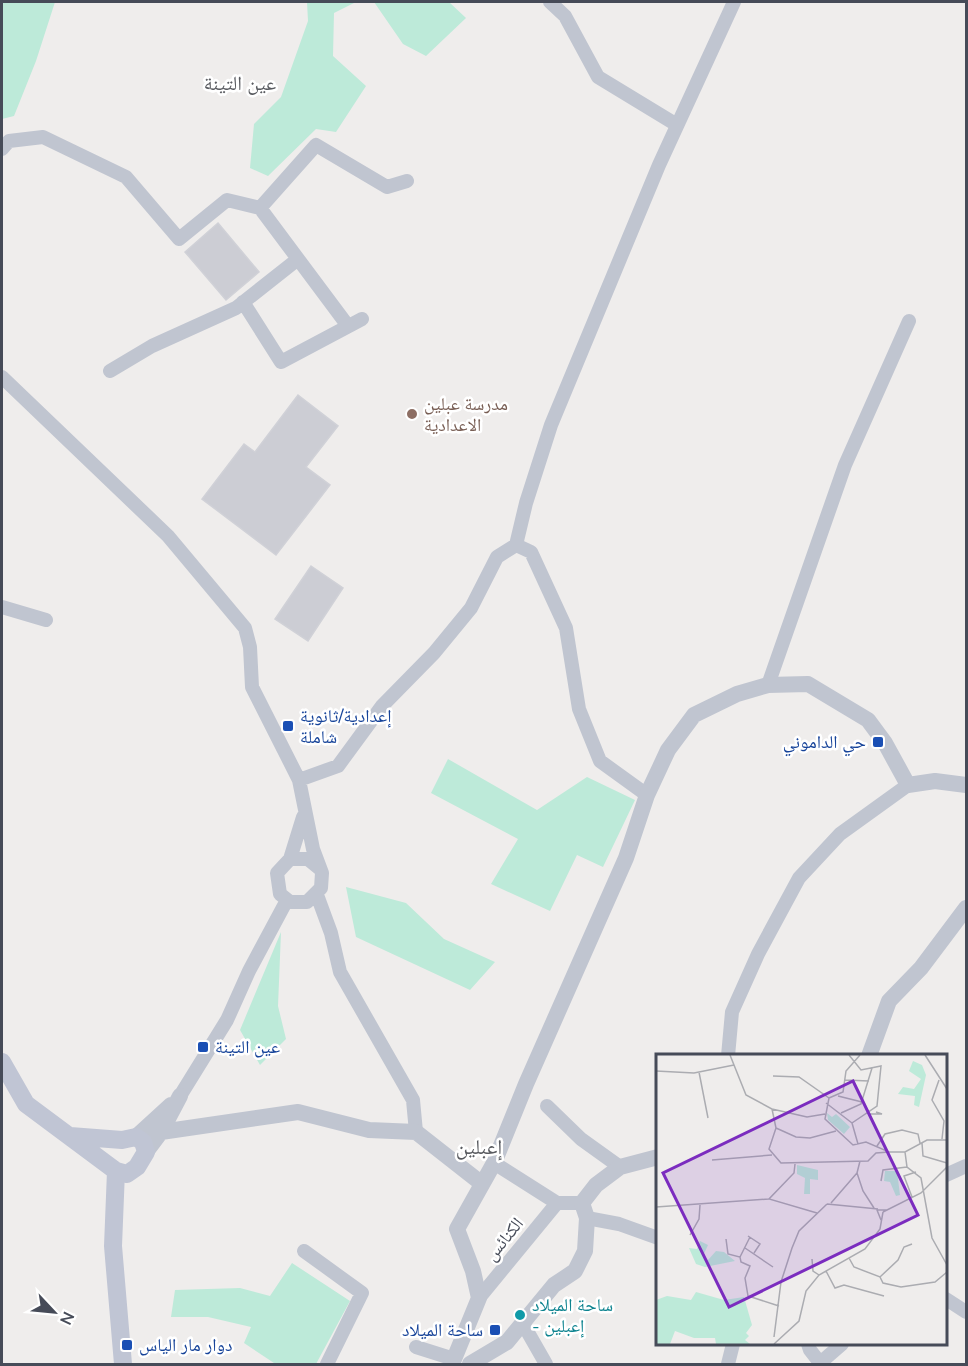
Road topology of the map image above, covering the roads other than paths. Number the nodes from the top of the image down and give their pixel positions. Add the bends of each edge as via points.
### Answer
1 (550, 2) edge
2 (734, 2) edge
3 (678, 125) junction
4 (2, 149) edge
5 (407, 181) dead end
6 (260, 208) junction
7 (298, 259) junction
8 (243, 302) junction
9 (362, 319) dead end
10 (909, 321) dead end
11 (348, 326) junction
12 (110, 371) dead end
13 (2, 377) edge
14 (516, 545) junction
15 (2, 606) edge
16 (46, 620) dead end
17 (768, 685) junction
18 (299, 780) junction
19 (908, 785) junction
20 (966, 785) edge
21 (648, 795) junction
22 (305, 809) junction
23 (290, 859) junction
24 (319, 868) junction
25 (317, 895) junction
26 (287, 900) junction
27 (966, 908) edge
28 (728, 1054) edge
29 (870, 1054) edge
30 (2, 1062) edge
31 (180, 1096) junction
32 (548, 1106) dead end
33 (161, 1132) junction
34 (416, 1132) junction
35 (70, 1136) junction
36 (134, 1143) junction
37 (655, 1162) edge
38 (494, 1163) junction
39 (966, 1166) edge
40 (620, 1167) junction
41 (121, 1169) junction
42 (947, 1174) edge
43 (481, 1183) junction
44 (557, 1203) junction
45 (585, 1211) junction
46 (656, 1238) edge
47 (304, 1251) dead end
48 (479, 1298) junction
49 (947, 1300) edge
50 (966, 1312) edge
51 (522, 1322) junction
52 (733, 1345) edge
53 (808, 1345) edge
54 (841, 1345) edge
55 (416, 1347) dead end
56 (453, 1362) edge
57 (820, 1364) edge
58 (123, 1365) edge
59 (327, 1365) edge
60 (470, 1365) edge
61 (546, 1365) edge
62 (728, 1365) edge

1 - 3 street via 565,16 598,76
2 - 3 street
3 - 14 street via 551,425
4 - 6 street via 9,141 42,136 126,177 179,239 227,200
5 - 6 street via 387,187 316,145
6 - 7 street
7 - 8 street
7 - 11 street
8 - 11 street via 281,362
8 - 12 street
9 - 11 street
10 - 17 street via 845,465
13 - 18 street via 168,536 244,628 250,647 252,687
14 - 18 street via 497,557 471,608 382,706 338,766
14 - 21 street via 531,552 566,628 579,709 600,761
15 - 16 street
17 - 19 street via 808,684 867,720
17 - 21 street via 736,694 694,715 668,750
18 - 22 street
19 - 20 street via 935,781
19 - 28 street via 840,834 799,878 732,1012
21 - 38 street via 626,858
22 - 23 street
22 - 24 street
23 - 24 street via 308,859
23 - 26 street via 281,866 276,880 280,894
24 - 25 street via 322,881
25 - 26 street via 302,903
25 - 34 street via 340,972 413,1100
26 - 31 street via 227,1020
27 - 29 street via 921,968 889,1001
30 - 35 main road via 26,1104
31 - 33 street
31 - 36 street
32 - 40 street via 581,1139
33 - 34 street via 298,1112 369,1130
33 - 36 street
34 - 43 street
35 - 36 main road
35 - 41 main road
36 - 41 main road
36 - 41 main road via 114,1153
37 - 40 street
38 - 43 street
38 - 44 street
39 - 42 street
40 - 45 street via 596,1185
41 - 58 main road via 113,1245
43 - 48 street via 457,1229
44 - 45 street
44 - 48 street, الكنائس
45 - 46 street
45 - 51 street via 585,1251 575,1271 554,1285
47 - 59 street via 362,1293
48 - 56 street
49 - 50 street
51 - 60 street via 507,1342
51 - 61 street
52 - 62 street
53 - 57 street
54 - 57 street
55 - 56 street

